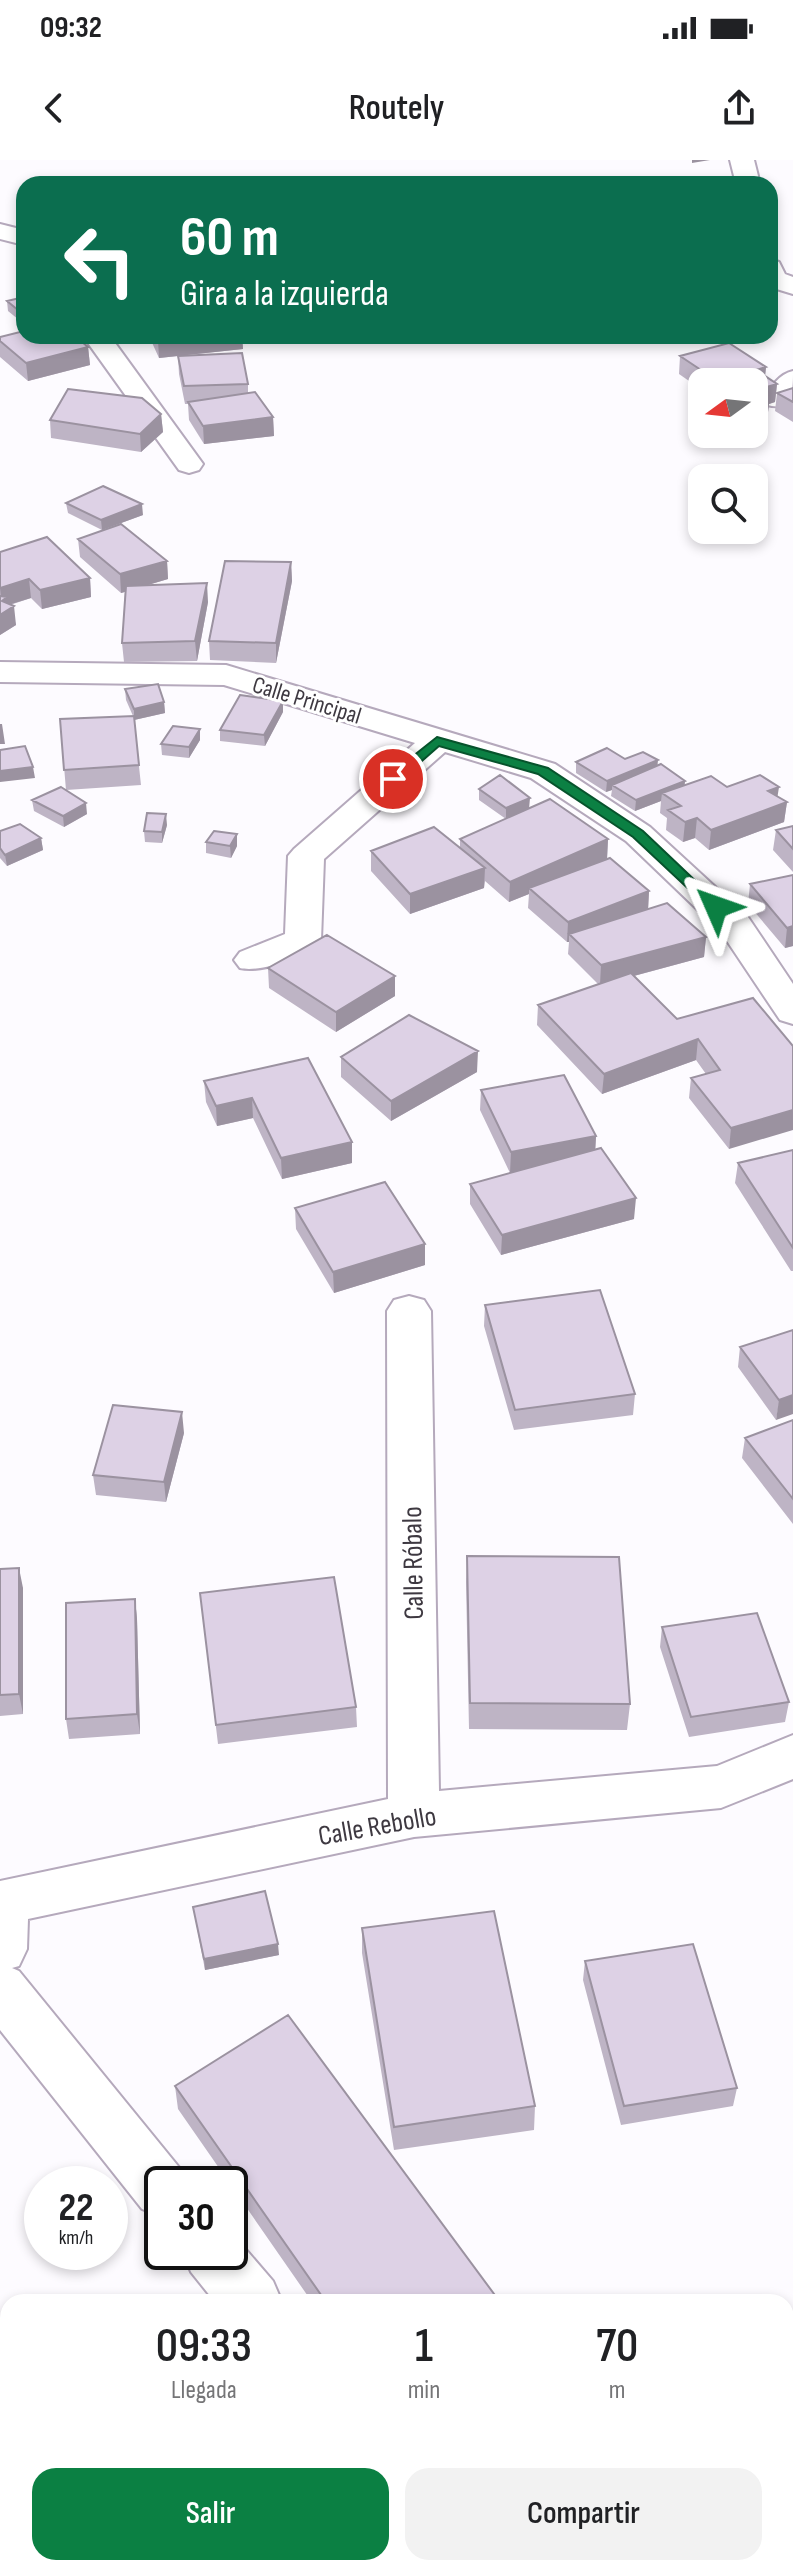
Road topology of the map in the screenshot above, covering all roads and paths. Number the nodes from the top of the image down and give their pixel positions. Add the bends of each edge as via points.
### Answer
1 (102, 344) edge
2 (189, 464) dead end
3 (0, 672) edge
4 (437, 741) junction
5 (253, 960) dead end
6 (793, 1012) edge
7 (409, 1311) dead end
8 (793, 1756) edge
9 (414, 1815) junction
10 (0, 1949) edge
11 (0, 1988) edge
12 (144, 2168) edge
13 (226, 2270) edge
14 (246, 2294) edge

1 - 2 street
3 - 4 street, Calle Principal via 226,675
4 - 5 street via 306,856 303,940
4 - 6 street, Calle Principal via 543,771 638,834 735,925
7 - 9 street, Calle Róbalo
8 - 9 street, Calle Rebollo via 721,1787
9 - 10 street, Calle Rebollo via 11,1900 1,1915
11 - 12 street
13 - 14 street

